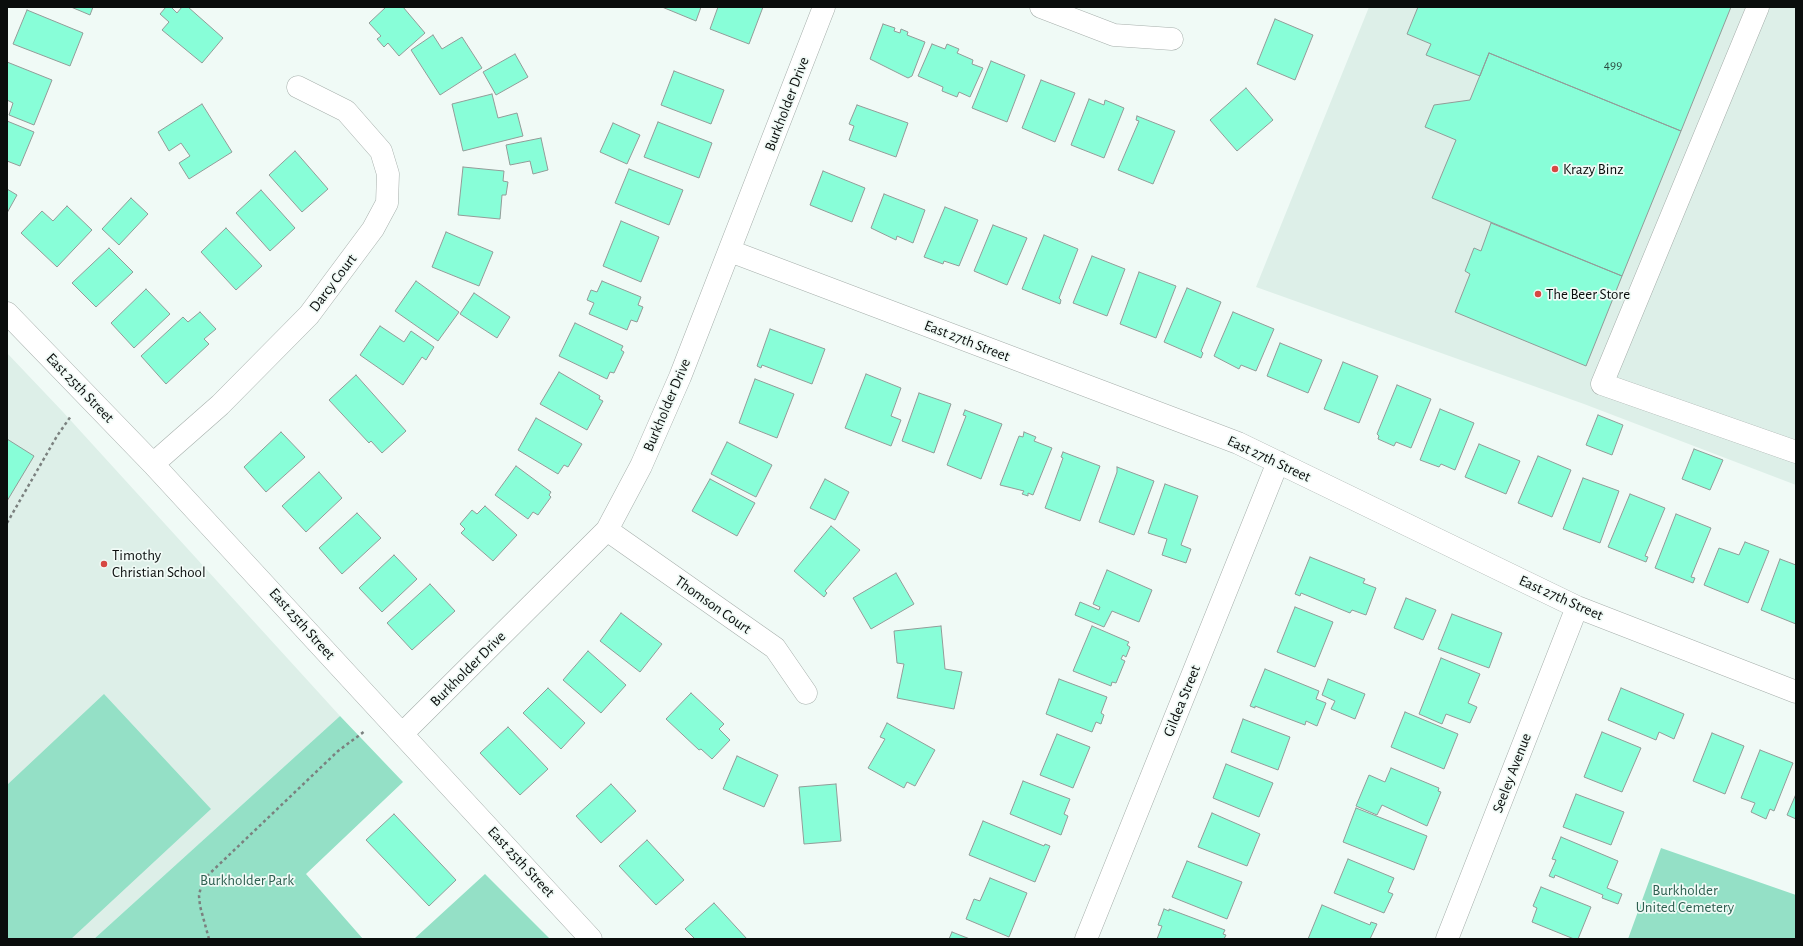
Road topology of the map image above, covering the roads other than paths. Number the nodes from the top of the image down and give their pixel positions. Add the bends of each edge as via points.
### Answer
1 (824, 7) edge
2 (1041, 7) edge
3 (1758, 7) edge
4 (1172, 39) dead end
5 (298, 87) dead end
6 (730, 251) junction
7 (7, 313) edge
8 (1796, 452) edge
9 (1278, 462) junction
10 (153, 464) junction
11 (607, 530) junction
12 (1577, 607) junction
13 (1796, 692) edge
14 (806, 693) dead end
15 (402, 734) junction
16 (591, 939) edge
17 (1086, 939) edge
18 (1447, 939) edge

1 - 6 street, Burkholder Drive
2 - 4 street via 1114,35
3 - 8 street via 1602,384
5 - 10 street, Darcy Court via 346,111 381,151 388,174 387,203 373,229 309,315 220,405
6 - 9 street, East 27th Street via 1238,443
6 - 11 street, Burkholder Drive via 641,466
7 - 10 street, East 25th Street
9 - 12 street, East 27th Street
9 - 17 street, Gildea Street
10 - 15 street, East 25th Street
11 - 14 street, Thomson Court via 775,648
11 - 15 street, Burkholder Drive
12 - 13 street, East 27th Street
12 - 18 street, Seeley Avenue
15 - 16 street, East 25th Street

